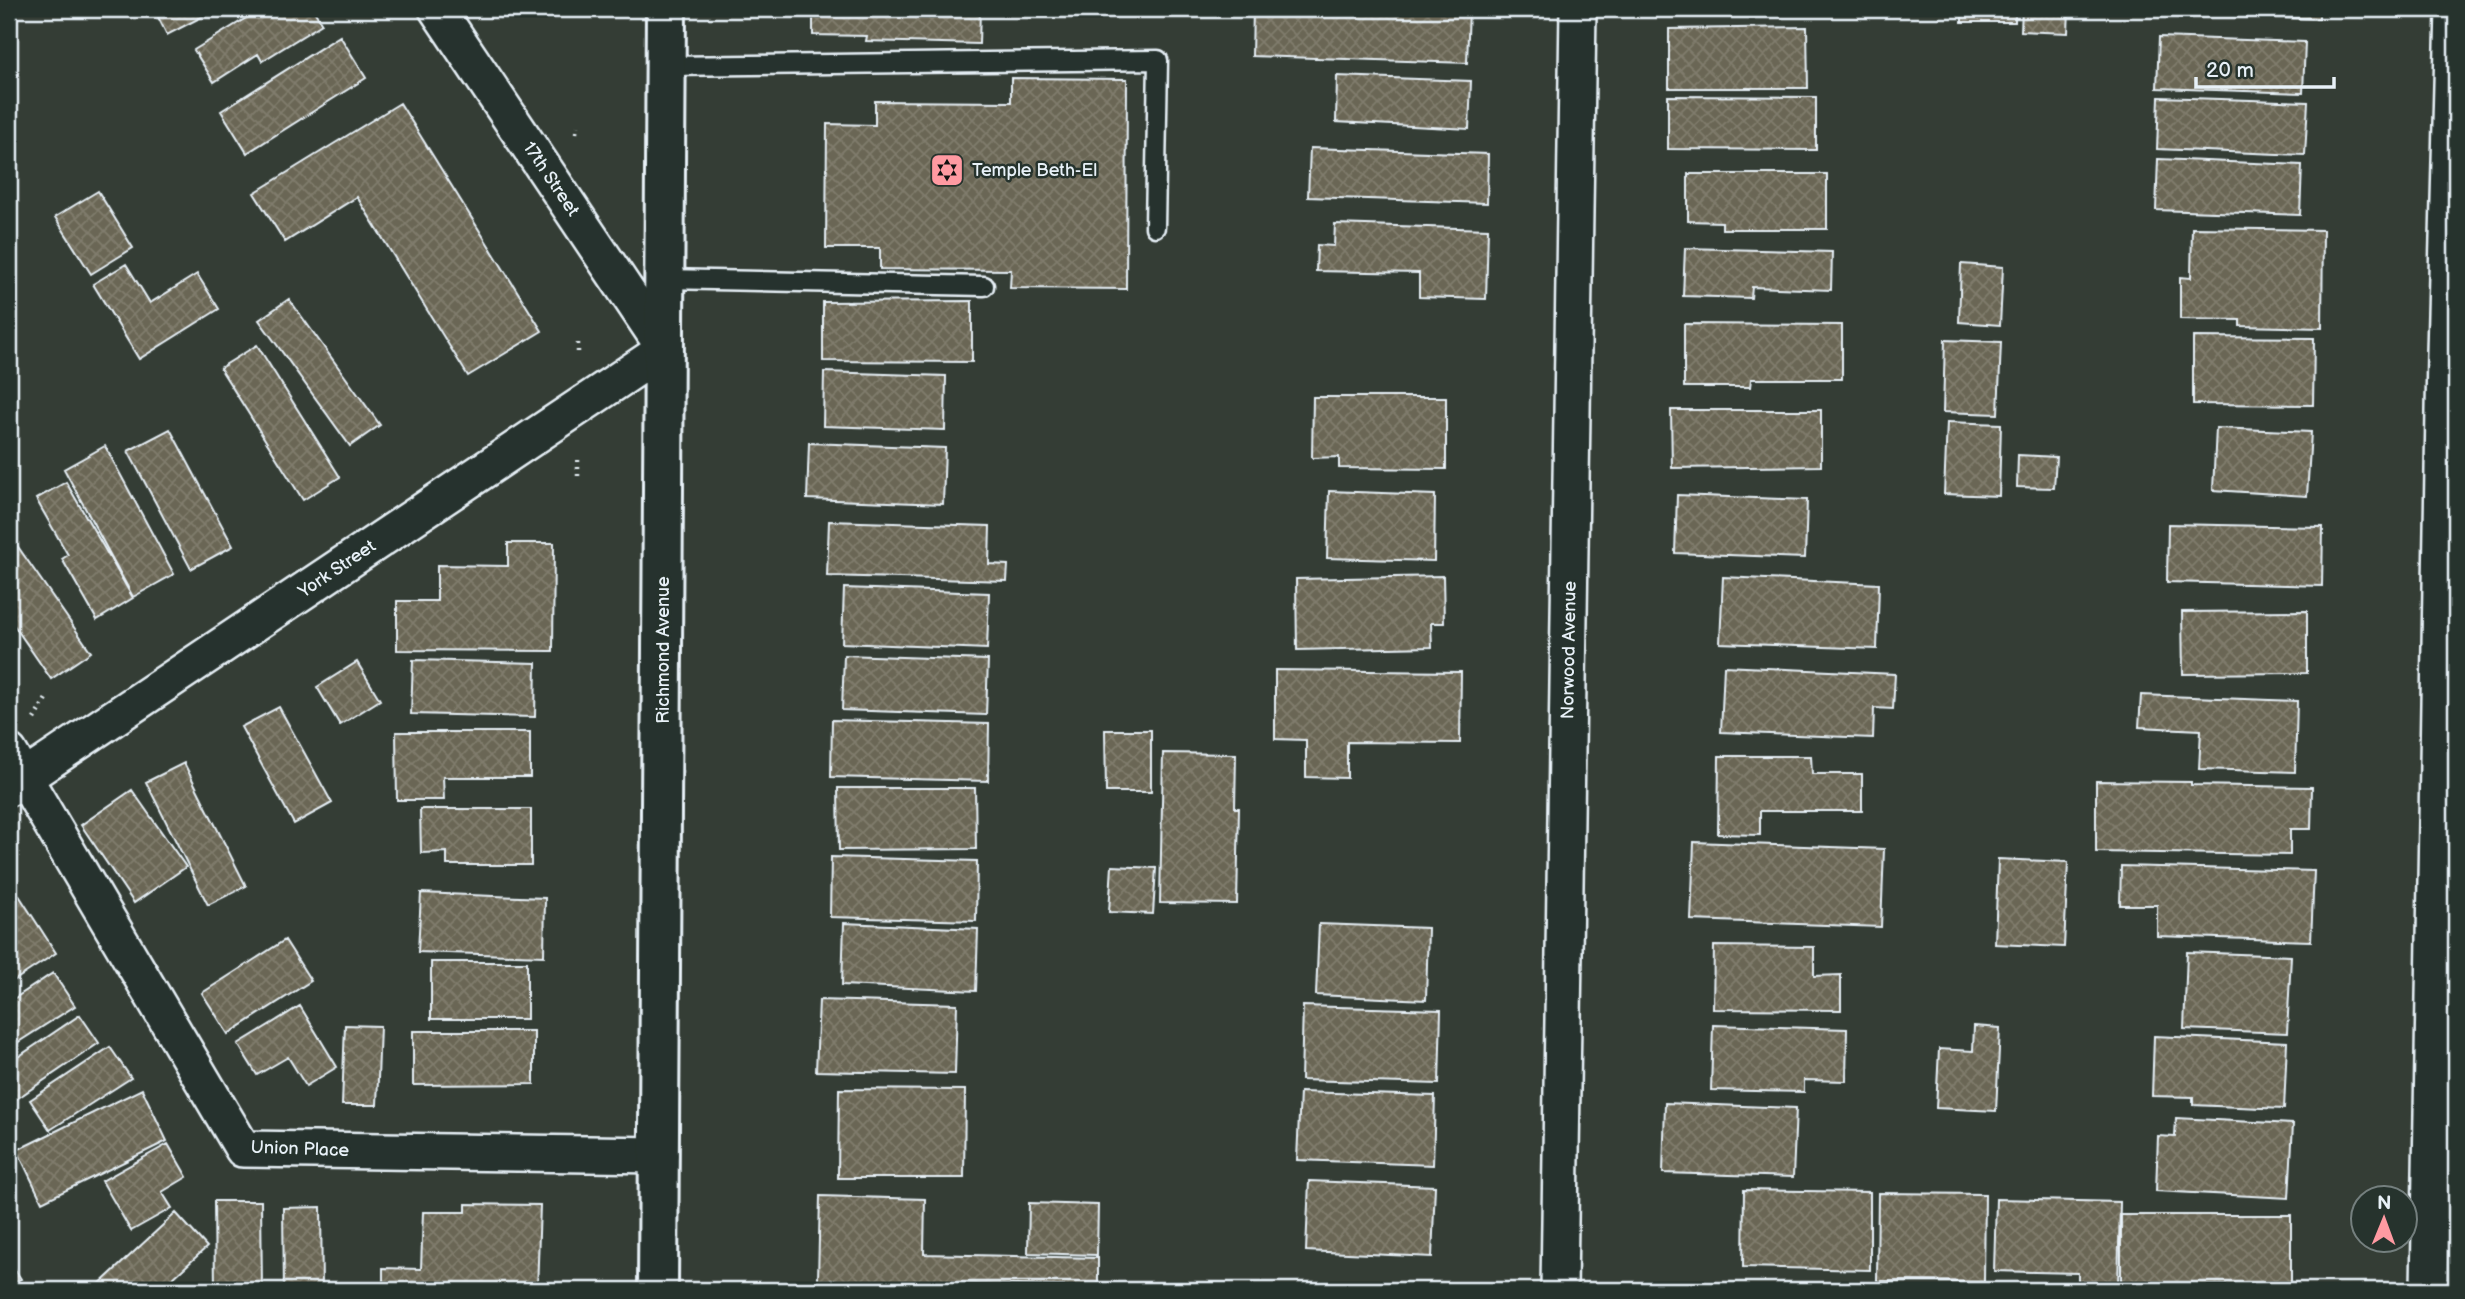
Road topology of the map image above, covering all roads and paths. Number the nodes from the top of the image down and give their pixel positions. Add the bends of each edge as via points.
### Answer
1 (437, 9) edge
2 (666, 9) edge
3 (1578, 9) edge
4 (2454, 9) edge
5 (666, 66) junction
6 (576, 126) dead end
7 (576, 133) dead end
8 (1155, 227) dead end
9 (665, 279) junction
10 (985, 286) dead end
11 (665, 349) junction
12 (578, 458) dead end
13 (578, 476) dead end
14 (47, 697) dead end
15 (34, 719) dead end
16 (14, 773) edge
17 (660, 1155) junction
18 (658, 1290) edge
19 (1559, 1290) edge
20 (2428, 1290) edge

1 - 11 street, 17th Street
2 - 5 street, Richmond Avenue
3 - 19 street, Norwood Avenue
4 - 20 street
5 - 8 lane via 1158,60
5 - 9 street, Richmond Avenue
6 - 7 path
9 - 10 lane
9 - 11 street, Richmond Avenue
11 - 16 street, York Street
11 - 17 street, Richmond Avenue
12 - 13 path
14 - 15 path
16 - 17 street, Union Place via 243,1149
17 - 18 street, Richmond Avenue

